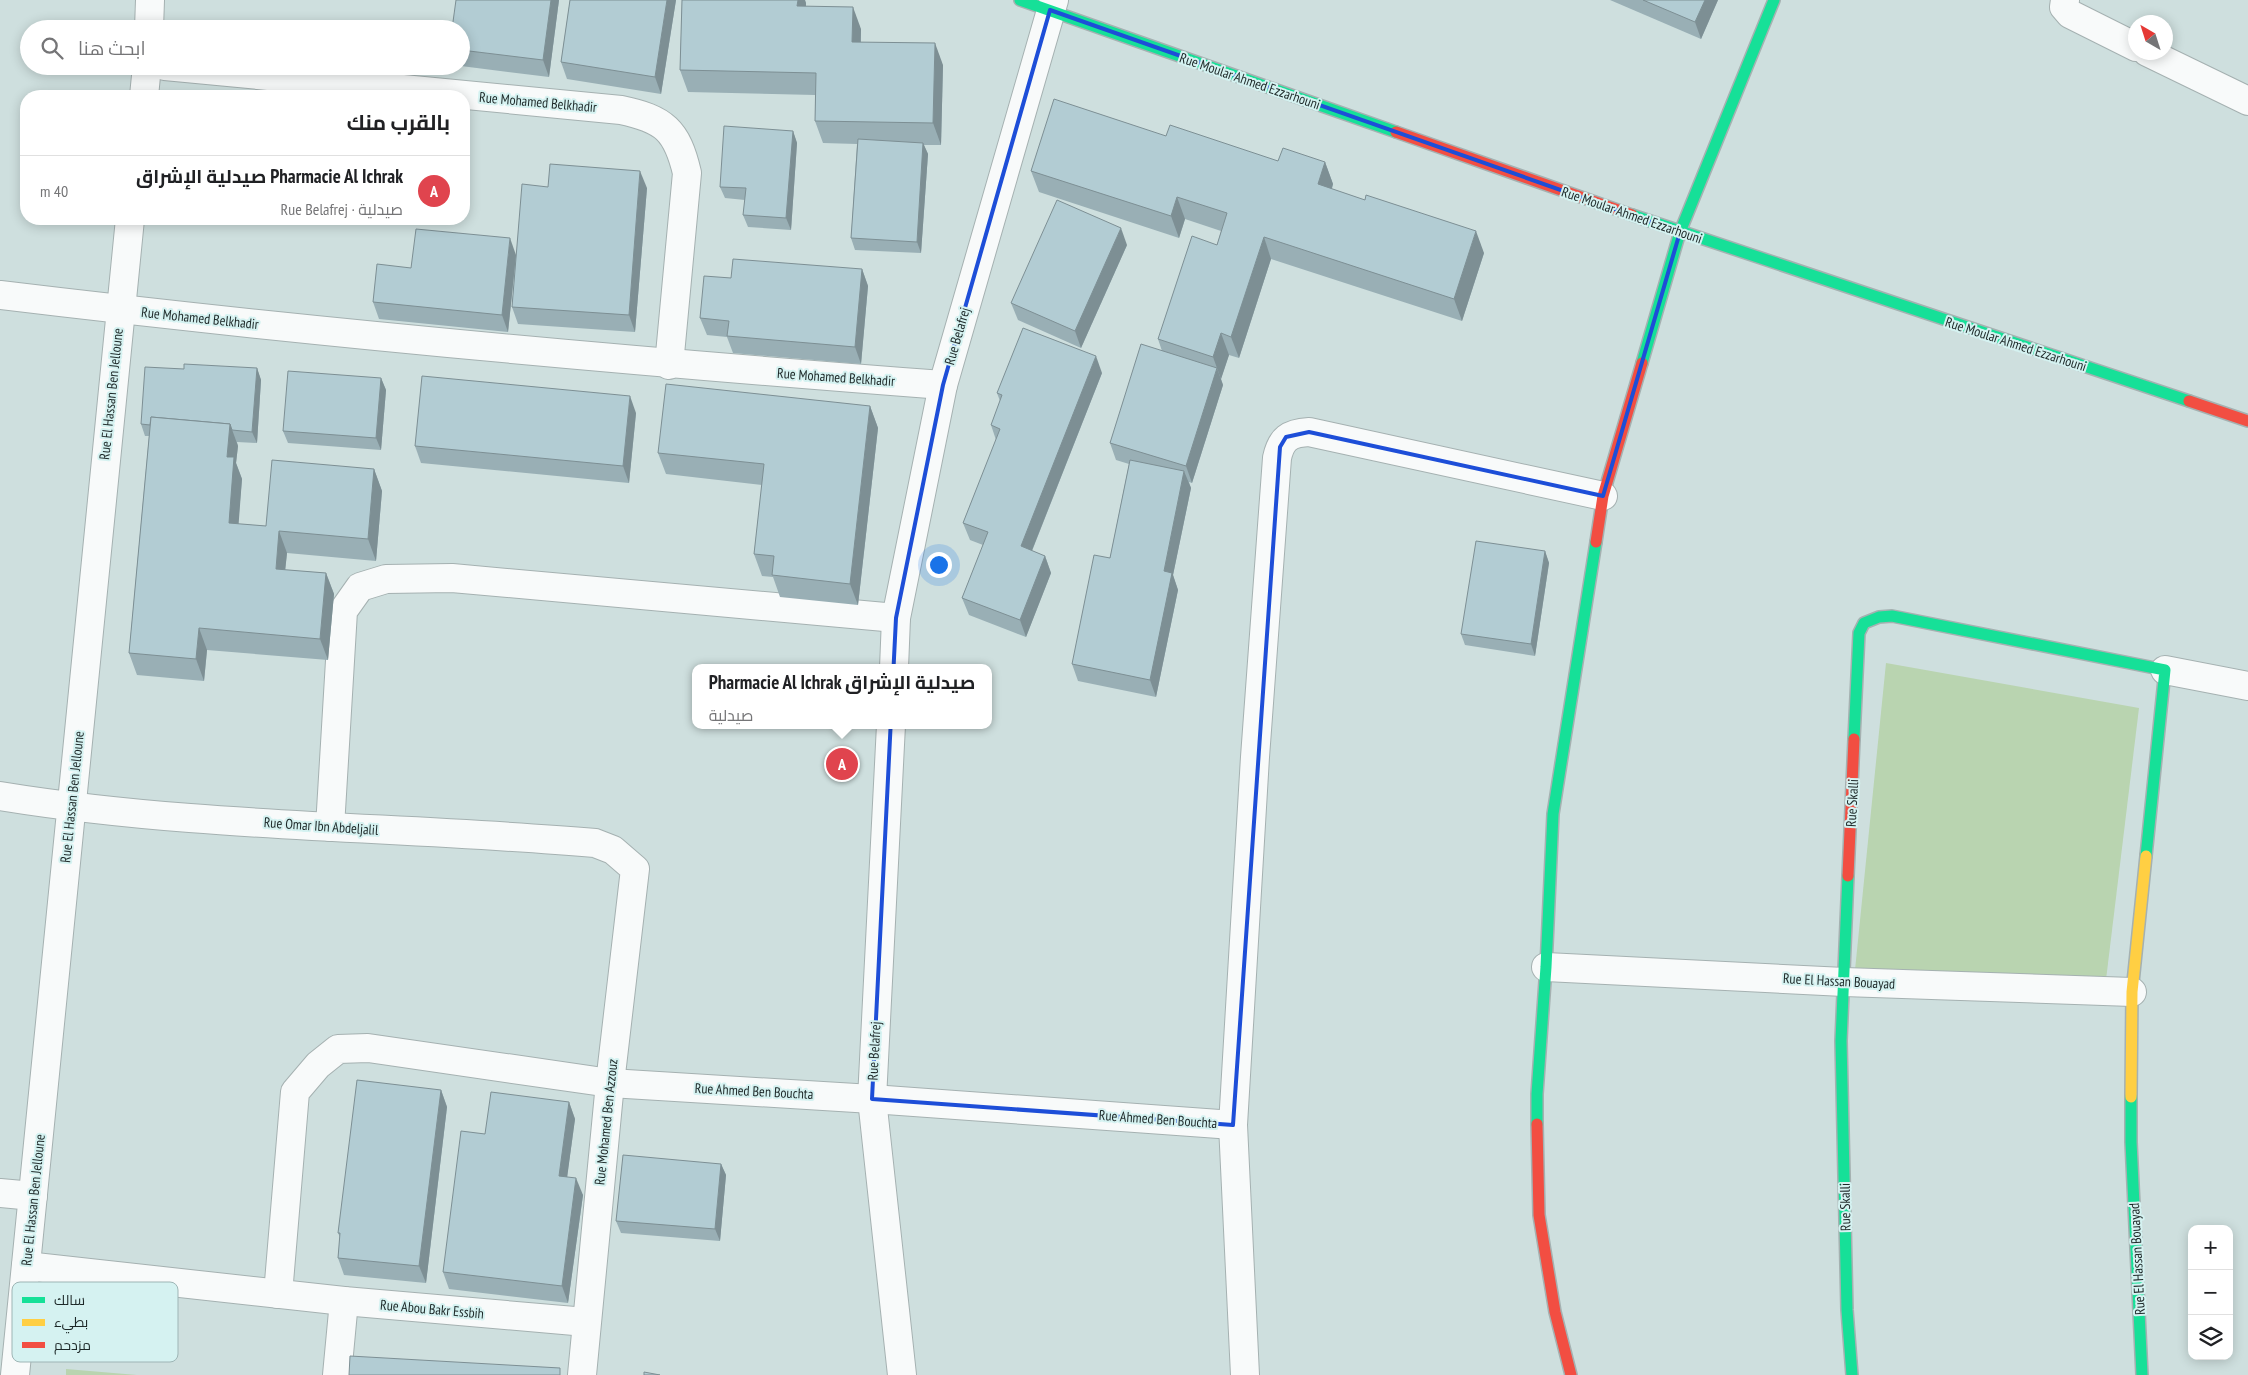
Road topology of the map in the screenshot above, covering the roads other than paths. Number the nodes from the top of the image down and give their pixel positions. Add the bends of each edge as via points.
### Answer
1 (150, 0) edge
2 (1020, 0) edge
3 (1774, 0) edge
4 (2066, 0) edge
5 (1052, 5) edge
6 (149, 20) edge
7 (2128, 43) edge
8 (2163, 60) edge
9 (146, 75) edge
10 (258, 75) edge
11 (145, 90) edge
12 (414, 90) edge
13 (470, 95) edge
14 (2248, 101) edge
15 (129, 225) edge
16 (1680, 232) junction
17 (0, 295) edge
18 (119, 310) junction
19 (669, 364) junction
20 (943, 386) junction
21 (2248, 421) edge
22 (1603, 496) junction
23 (896, 618) junction
24 (894, 664) edge
25 (2165, 670) junction
26 (2248, 686) edge
27 (891, 729) edge
28 (0, 796) edge
29 (71, 807) junction
30 (330, 827) junction
31 (635, 869) joint
32 (1546, 967) junction
33 (1844, 982) junction
34 (2132, 992) junction
35 (610, 1083) junction
36 (872, 1099) junction
37 (1233, 1125) junction
38 (0, 1193) edge
39 (33, 1196) junction
40 (26, 1266) junction
41 (24, 1282) edge
42 (170, 1282) edge
43 (178, 1283) edge
44 (278, 1294) junction
45 (344, 1301) junction
46 (586, 1322) junction
47 (16, 1362) edge
48 (15, 1375) edge
49 (337, 1375) edge
50 (582, 1375) edge
51 (902, 1375) edge
52 (1245, 1375) edge
53 (1570, 1375) edge
54 (1852, 1375) edge
55 (2142, 1375) edge

1 - 6 street
2 - 5 street, Rue Moular Ahmed Ezzarhouni
3 - 16 street
4 - 7 street via 2064,7 2070,14
5 - 16 street, Rue Moular Ahmed Ezzarhouni
5 - 20 street, Rue Belafrej
8 - 14 street
9 - 11 street
10 - 12 street, Rue Mohamed Belkhadir
13 - 19 street, Rue Mohamed Belkhadir via 621,110 651,118 667,129 681,148 687,173
15 - 18 street, Rue El Hassan Ben Jelloune
16 - 21 street, Rue Moular Ahmed Ezzarhouni
16 - 22 street
17 - 18 street, Rue Mohamed Belkhadir
18 - 19 street, Rue Mohamed Belkhadir
18 - 29 street, Rue El Hassan Ben Jelloune
19 - 20 street, Rue Mohamed Belkhadir
20 - 23 street, Rue Belafrej
22 - 32 street via 1553,814
22 - 37 street via 1309,432 1286,437 1280,447 1256,747
23 - 24 street, Rue Belafrej
23 - 30 street via 452,578 386,579 360,587 343,611
25 - 26 street, Rue Skalli
25 - 33 street, Rue Skalli via 1892,616 1864,623 1859,633
25 - 34 street, Rue El Hassan Bouayad
27 - 36 street, Rue Belafrej
28 - 29 street, Rue Omar Ibn Abdeljalil
29 - 30 street, Rue Omar Ibn Abdeljalil
29 - 39 street, Rue El Hassan Ben Jelloune
30 - 31 street, Rue Omar Ibn Abdeljalil via 595,843 613,850
31 - 35 street, Rue Mohamed Ben Azzouz
32 - 33 street, Rue El Hassan Bouayad
32 - 53 street via 1537,1094 1540,1215 1555,1312
33 - 34 street, Rue El Hassan Bouayad
33 - 54 street, Rue Skalli via 1841,1061 1847,1310
34 - 55 street, Rue El Hassan Bouayad via 2131,1142
35 - 36 street, Rue Ahmed Ben Bouchta
35 - 44 street, Rue Ahmed Ben Bouchta via 368,1048 338,1049 318,1065 295,1092
35 - 46 street, Rue Mohamed Ben Azzouz
36 - 37 street, Rue Ahmed Ben Bouchta
36 - 51 street, Rue Belafrej
37 - 52 street
38 - 39 street
39 - 40 street, Rue El Hassan Ben Jelloune
40 - 41 street, Rue El Hassan Ben Jelloune
40 - 42 street, Rue Abou Bakr Essbih
43 - 44 street, Rue Abou Bakr Essbih
44 - 45 street, Rue Abou Bakr Essbih
45 - 46 street, Rue Abou Bakr Essbih
45 - 49 street
46 - 50 street, Rue Mohamed Ben Azzouz
47 - 48 street, Rue El Hassan Ben Jelloune

